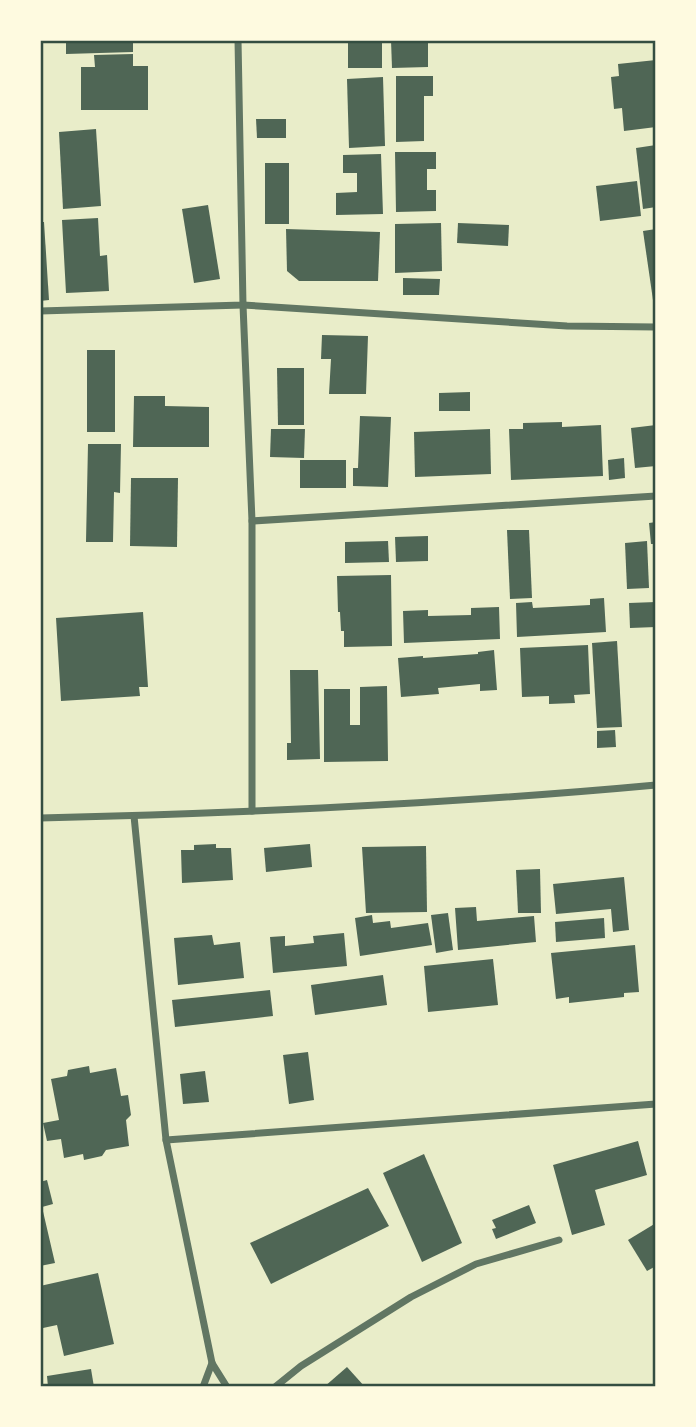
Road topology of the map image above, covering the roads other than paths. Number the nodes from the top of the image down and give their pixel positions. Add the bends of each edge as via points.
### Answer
1 (238, 40) edge
2 (243, 304) junction
3 (40, 311) edge
4 (656, 327) edge
5 (656, 496) edge
6 (252, 521) junction
7 (656, 785) edge
8 (252, 811) junction
9 (134, 816) junction
10 (40, 818) edge
11 (656, 1104) edge
12 (166, 1140) junction
13 (559, 1240) dead end
14 (212, 1363) junction
15 (203, 1387) edge
16 (227, 1387) edge
17 (275, 1387) edge

1 - 2 street
2 - 3 street
2 - 4 street via 567,326
2 - 6 street
5 - 6 street
6 - 8 street
7 - 8 street via 528,797
8 - 9 street
9 - 10 street
9 - 12 street
11 - 12 street
12 - 14 street
13 - 17 street via 476,1264 411,1297
14 - 15 street
14 - 16 street

